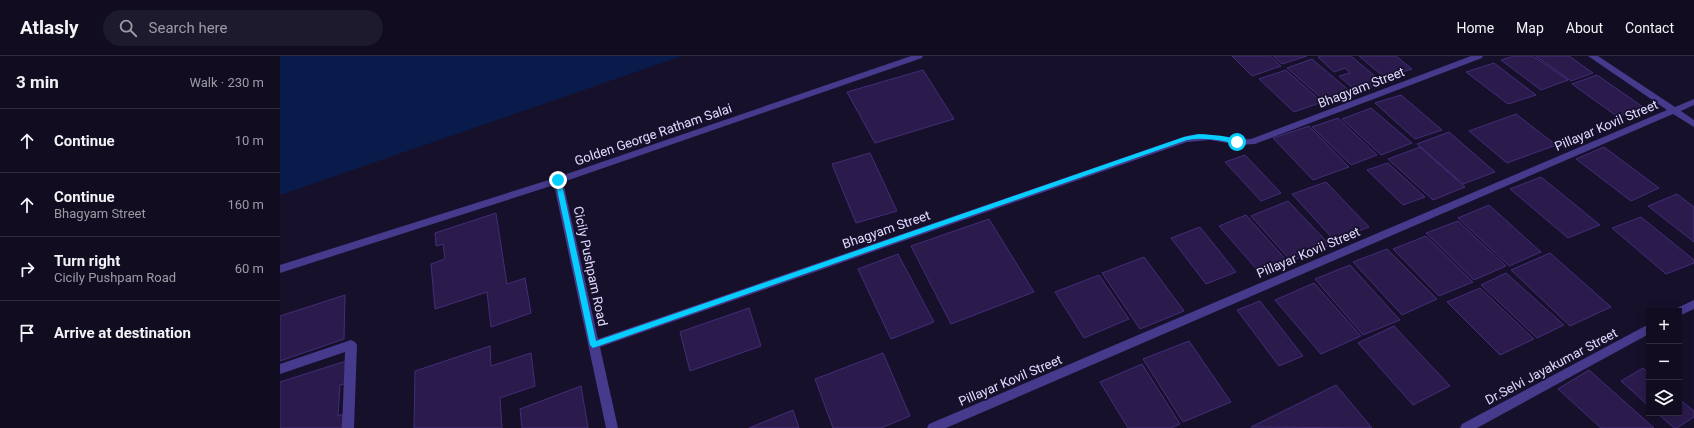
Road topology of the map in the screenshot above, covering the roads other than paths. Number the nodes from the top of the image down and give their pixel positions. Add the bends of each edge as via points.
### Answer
1 (919, 56) edge
2 (1479, 56) edge
3 (1592, 56) edge
4 (1694, 102) edge
5 (1674, 111) junction
6 (1694, 124) edge
7 (558, 180) junction
8 (280, 269) edge
9 (1694, 304) edge
10 (1682, 310) edge
11 (1646, 331) edge
12 (593, 345) junction
13 (280, 370) edge
14 (348, 428) edge
15 (612, 428) edge
16 (933, 428) edge
17 (1466, 428) edge

1 - 7 street, Golden George Ratham Salai
2 - 12 street, Bhagyam Street via 1252,142 1199,136 1186,139
3 - 5 street
4 - 5 street, Pillayar Kovil Street
5 - 6 street
5 - 16 street, Pillayar Kovil Street
7 - 8 street, Golden George Ratham Salai
7 - 12 street, Cicily Pushpam Road
9 - 10 street
11 - 17 street, Dr.Selvi Jayakumar Street
12 - 15 street, Cicily Pushpam Road
13 - 14 street via 351,345

